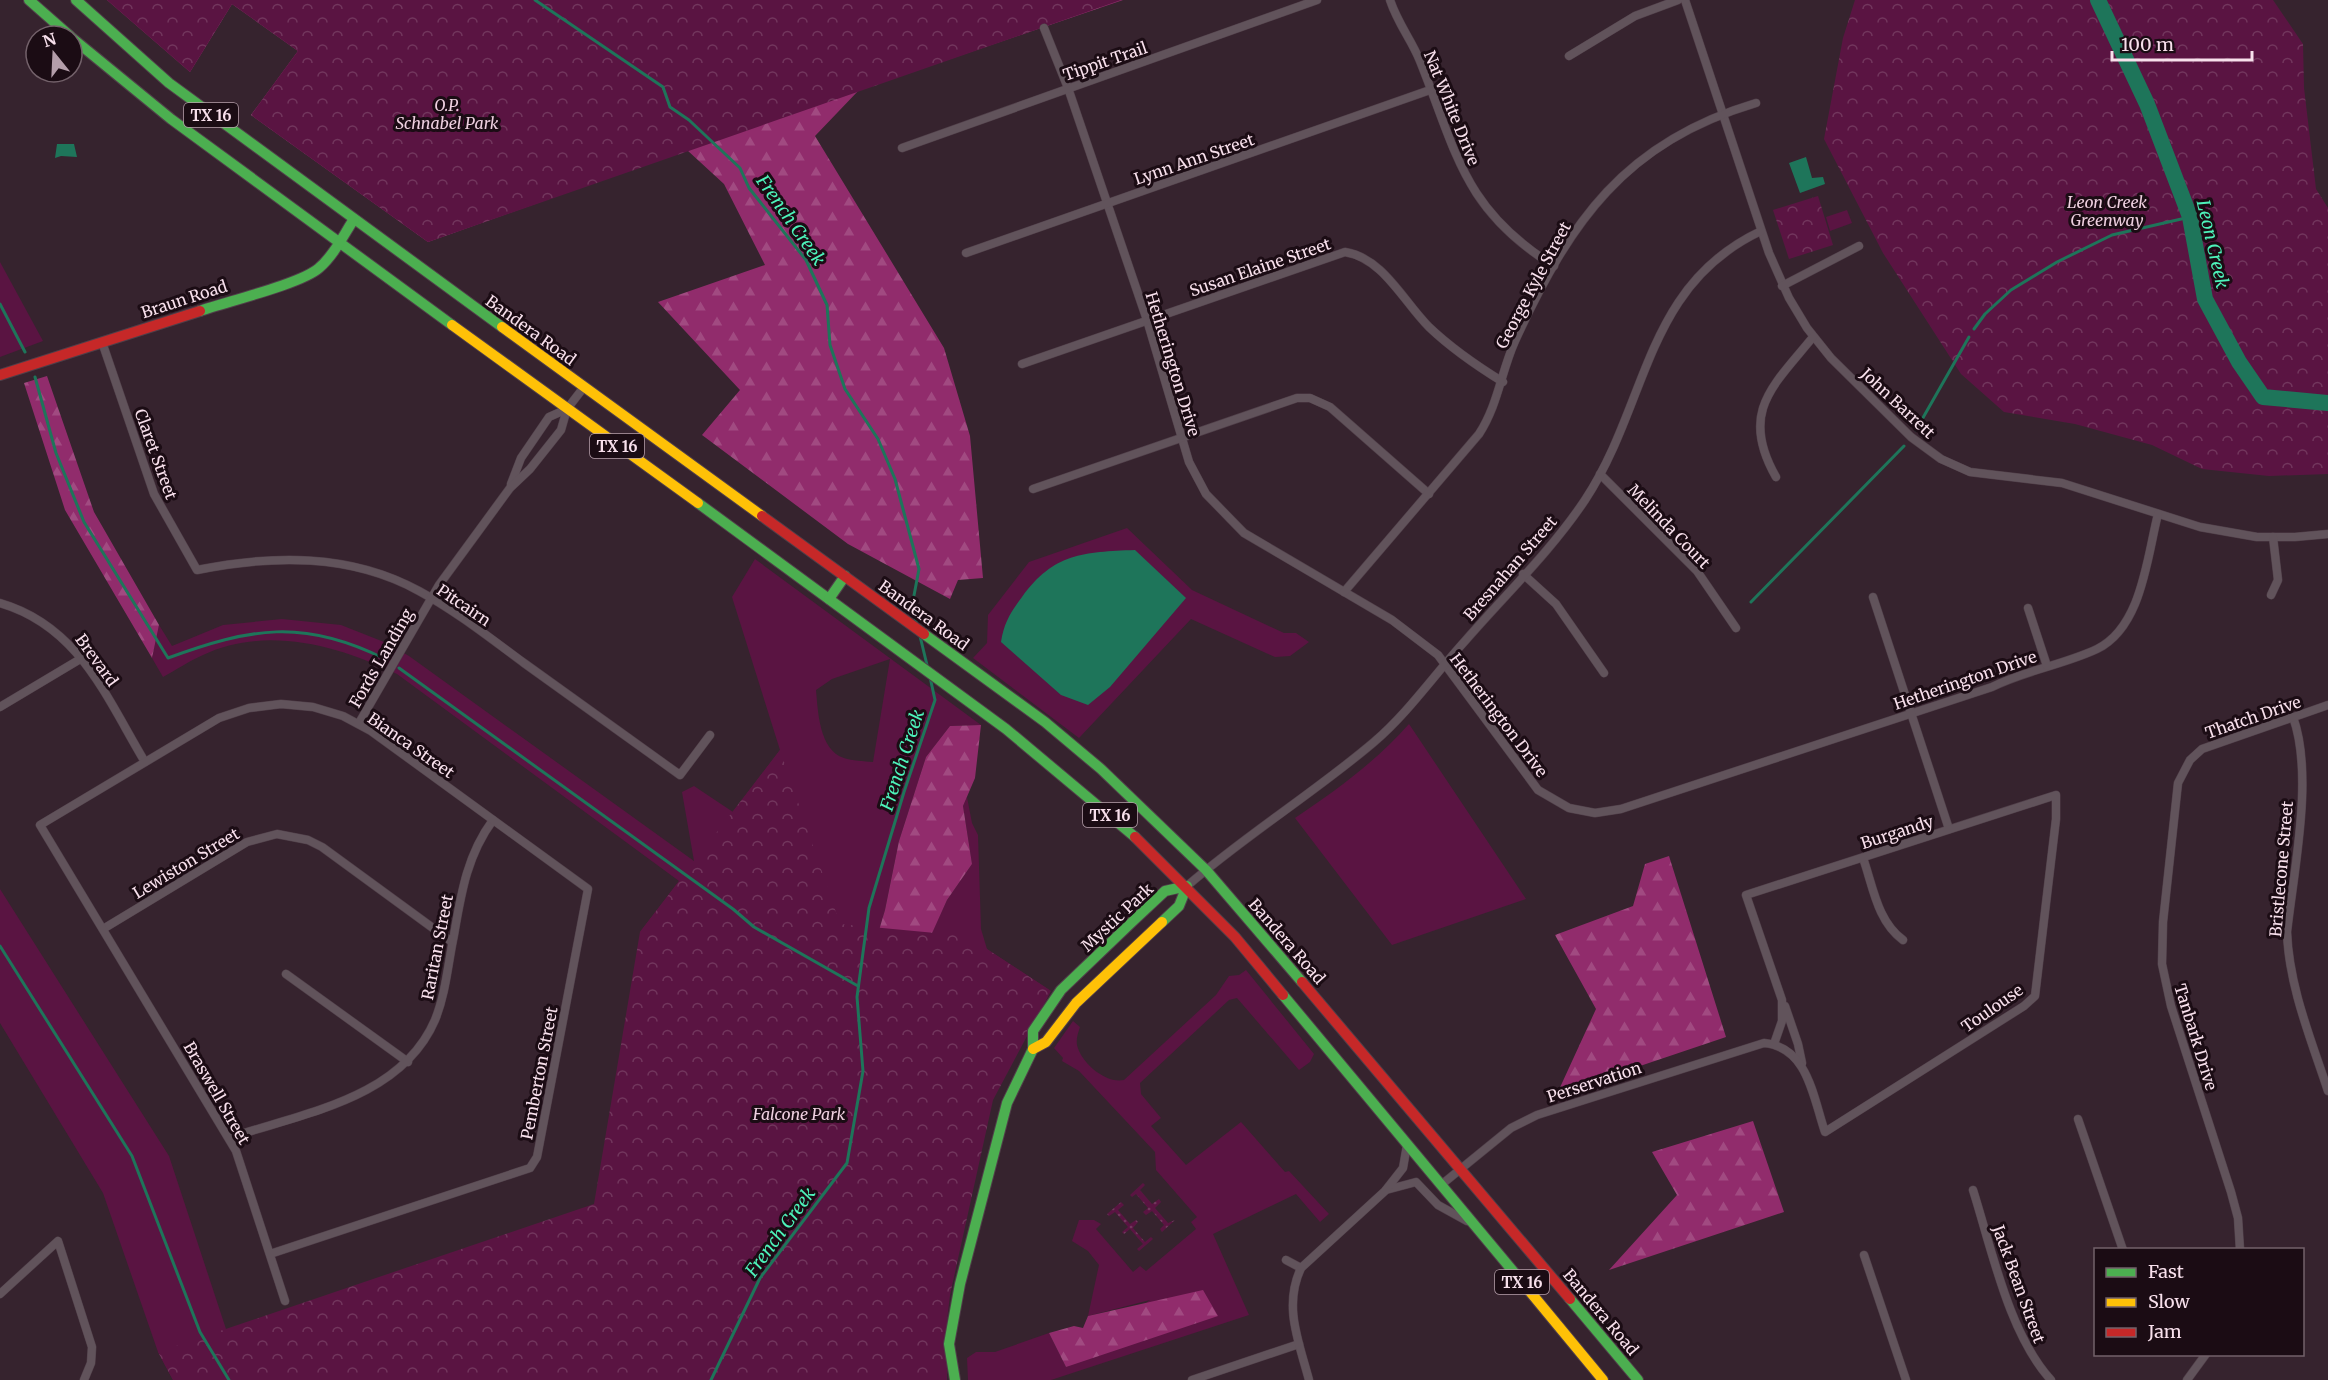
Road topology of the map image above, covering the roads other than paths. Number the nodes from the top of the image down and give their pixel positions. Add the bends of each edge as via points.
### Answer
1 (30, 0) edge
2 (76, 0) edge
3 (1317, 0) edge
4 (1390, 0) edge
5 (1678, 0) edge
6 (1685, 0) edge
7 (57, 24) edge
8 (1044, 28) dead end
9 (84, 48) edge
10 (1569, 56) dead end
11 (1068, 88) junction
12 (1430, 90) junction
13 (1756, 103) dead end
14 (1722, 113) junction
15 (902, 148) dead end
16 (1107, 204) junction
17 (354, 219) junction
18 (1761, 231) junction
19 (339, 242) junction
20 (1859, 246) dead end
21 (966, 253) dead end
22 (1554, 266) junction
23 (1782, 286) junction
24 (1147, 320) junction
25 (1813, 337) junction
26 (102, 342) junction
27 (1022, 364) dead end
28 (0, 375) edge
29 (1503, 382) junction
30 (584, 387) junction
31 (567, 409) junction
32 (1181, 436) junction
33 (1600, 474) junction
34 (1776, 477) dead end
35 (510, 488) junction
36 (1033, 489) dead end
37 (1429, 494) junction
38 (2158, 514) junction
39 (2328, 534) edge
40 (2273, 537) junction
41 (197, 570) joint
42 (1523, 574) junction
43 (845, 576) junction
44 (1344, 592) junction
45 (2271, 595) dead end
46 (1873, 597) dead end
47 (431, 598) junction
48 (829, 599) junction
49 (0, 603) edge
50 (2028, 608) dead end
51 (1736, 628) dead end
52 (82, 658) junction
53 (1446, 663) junction
54 (2047, 666) junction
55 (1604, 673) dead end
56 (2328, 705) edge
57 (0, 707) edge
58 (1911, 714) junction
59 (2294, 717) junction
60 (358, 723) junction
61 (710, 735) dead end
62 (2190, 760) joint
63 (145, 762) junction
64 (2056, 795) joint
65 (492, 820) junction
66 (1949, 829) junction
67 (1863, 858) junction
68 (1206, 870) junction
69 (1187, 886) junction
70 (588, 889) joint
71 (103, 929) junction
72 (1903, 940) dead end
73 (452, 942) junction
74 (286, 974) dead end
75 (1782, 1000) junction
76 (1774, 1044) junction
77 (1033, 1048) junction
78 (408, 1062) junction
79 (1802, 1065) junction
80 (2328, 1091) edge
81 (2078, 1119) dead end
82 (229, 1138) junction
83 (1407, 1143) junction
84 (1461, 1168) junction
85 (1441, 1185) junction
86 (1973, 1190) dead end
87 (1385, 1191) junction
88 (1473, 1224) junction
89 (2122, 1248) edge
90 (2240, 1248) edge
91 (270, 1254) junction
92 (1864, 1255) dead end
93 (1286, 1260) dead end
94 (1300, 1268) junction
95 (0, 1294) edge
96 (285, 1301) dead end
97 (1299, 1344) junction
98 (2205, 1356) edge
99 (84, 1380) edge
100 (955, 1380) edge
101 (1192, 1380) edge
102 (1310, 1380) edge
103 (1603, 1380) edge
104 (1638, 1380) edge
105 (1906, 1380) edge
106 (2051, 1380) edge
107 (2187, 1380) edge

1 - 7 main road, TX 16
2 - 17 main road, Bandera Road / TX 16 via 176,88
3 - 11 street, Tippit Trail
4 - 12 street, Nat White Drive
5 - 10 street via 1635,16
6 - 14 street, John Barrett
8 - 11 street, Hetherington Drive
9 - 19 main road, TX 16 via 171,119
11 - 15 street, Tippit Trail
11 - 16 street, Hetherington Drive
12 - 16 street, Lynn Ann Street
12 - 22 street, Nat White Drive via 1454,156 1479,198 1512,236
13 - 14 street, George Kyle Street
14 - 18 street, John Barrett
14 - 22 street, George Kyle Street via 1671,137 1620,177 1579,225
16 - 21 street, Lynn Ann Street
16 - 24 street, Hetherington Drive
17 - 19 main road, Braun Road
17 - 30 main road, Bandera Road / TX 16
18 - 23 street, John Barrett
18 - 33 street, Bresnahan Street via 1713,261 1674,305
19 - 26 main road, Braun Road via 316,270 293,280
19 - 31 main road, TX 16
20 - 23 street
22 - 29 street, George Kyle Street via 1515,340
23 - 25 street, John Barrett
24 - 27 street, Susan Elaine Street
24 - 29 street, Susan Elaine Street via 1334,254 1354,254 1378,268 1455,349
24 - 32 street, Hetherington Drive
25 - 34 street via 1769,392 1759,417 1761,444
25 - 38 street, John Barrett via 1911,437 1948,463 1970,472 2062,483
26 - 28 main road, Braun Road
26 - 41 street, Claret Street via 154,494
29 - 37 street, George Kyle Street via 1479,435
30 - 31 street, Fords Landing
30 - 43 main road, Bandera Road / TX 16
31 - 35 street, Fords Landing via 561,430
31 - 35 street, Fords Landing via 549,417 521,458
31 - 48 main road, TX 16
32 - 36 street
32 - 37 street via 1288,400 1310,398 1330,407
32 - 44 street, Hetherington Drive via 1195,478 1230,521 1259,543
33 - 42 street, Bresnahan Street via 1566,525
33 - 51 street, Melinda Court via 1697,571
35 - 47 street, Fords Landing
37 - 44 street, George Kyle Street
38 - 40 street, John Barrett via 2200,527
38 - 54 street, Hetherington Drive via 2138,594 2125,623 2098,648
39 - 40 street, John Barrett
40 - 45 street via 2278,580
41 - 47 street, Pitcairn via 260,559 322,561 383,576
42 - 53 street, Bresnahan Street
42 - 55 street via 1556,604
43 - 48 main road
43 - 68 main road, Bandera Road / TX 16 via 1045,722
44 - 53 street, Hetherington Drive via 1416,636
46 - 58 street
47 - 60 street, Fords Landing
47 - 61 street, Pitcairn via 680,775
48 - 69 main road, TX 16 via 951,688 1098,804
49 - 52 street, Brevard via 53,628
50 - 54 street
52 - 57 street
52 - 63 street, Brevard
53 - 58 street, Hetherington Drive via 1538,790 1553,801 1586,812 1621,809
53 - 68 street, Bresnahan Street via 1377,740
54 - 58 street, Hetherington Drive
56 - 59 street, Thatch Drive
58 - 66 street
59 - 62 street, Thatch Drive via 2211,744
59 - 80 street, Bristlecone Street via 2303,772 2288,952 2295,990
60 - 63 street, Bianca Street via 313,707 281,704 249,708 219,718
60 - 65 street, Bianca Street
62 - 90 street, Tanbark Drive via 2178,783 2162,964 2171,1006 2231,1192
63 - 71 street, Bianca Street via 40,825
64 - 66 street, Burgandy
64 - 79 street, Toulouse via 2035,996 1825,1132
65 - 70 street, Bianca Street
65 - 73 street, Raritan Street via 468,865
66 - 67 street, Burgandy
67 - 72 street via 1884,921
67 - 75 street, Burgandy via 1746,895
68 - 69 street, Bresnahan Street
68 - 84 main road, Bandera Road / TX 16
69 - 77 main road, Mystic Park via 1179,906 1076,1004 1046,1042
69 - 77 main road, Mystic Park via 1165,891 1061,990 1033,1031
69 - 83 main road, TX 16 via 1253,958
70 - 91 street, Pemberton Street via 537,1157 530,1168
71 - 73 street, Lewiston Street via 247,842 277,834 322,847
71 - 82 street, Braswell Street
73 - 78 street, Raritan Street via 435,1019
74 - 78 street
75 - 76 street via 1782,1022
75 - 79 street
76 - 79 street via 1789,1050
76 - 84 street, Perservation via 1743,1047 1537,1114 1511,1128
77 - 100 main road, Mystic Park via 1007,1103 960,1284 949,1344
78 - 82 street, Raritan Street via 367,1091
81 - 89 street
82 - 91 street, Braswell Street
83 - 85 main road, TX 16
83 - 87 street via 1403,1168
84 - 85 street, Perservation
84 - 104 main road, Bandera Road / TX 16
85 - 88 main road, TX 16
86 - 106 street, Jack Bean Street via 2023,1341
87 - 88 street via 1416,1182 1438,1205
87 - 94 street
88 - 103 main road, TX 16
91 - 96 street, Braswell Street
92 - 105 street
93 - 94 street
94 - 97 street via 1291,1300
95 - 99 street via 58,1241 92,1347
97 - 101 street
97 - 102 street
98 - 107 street

